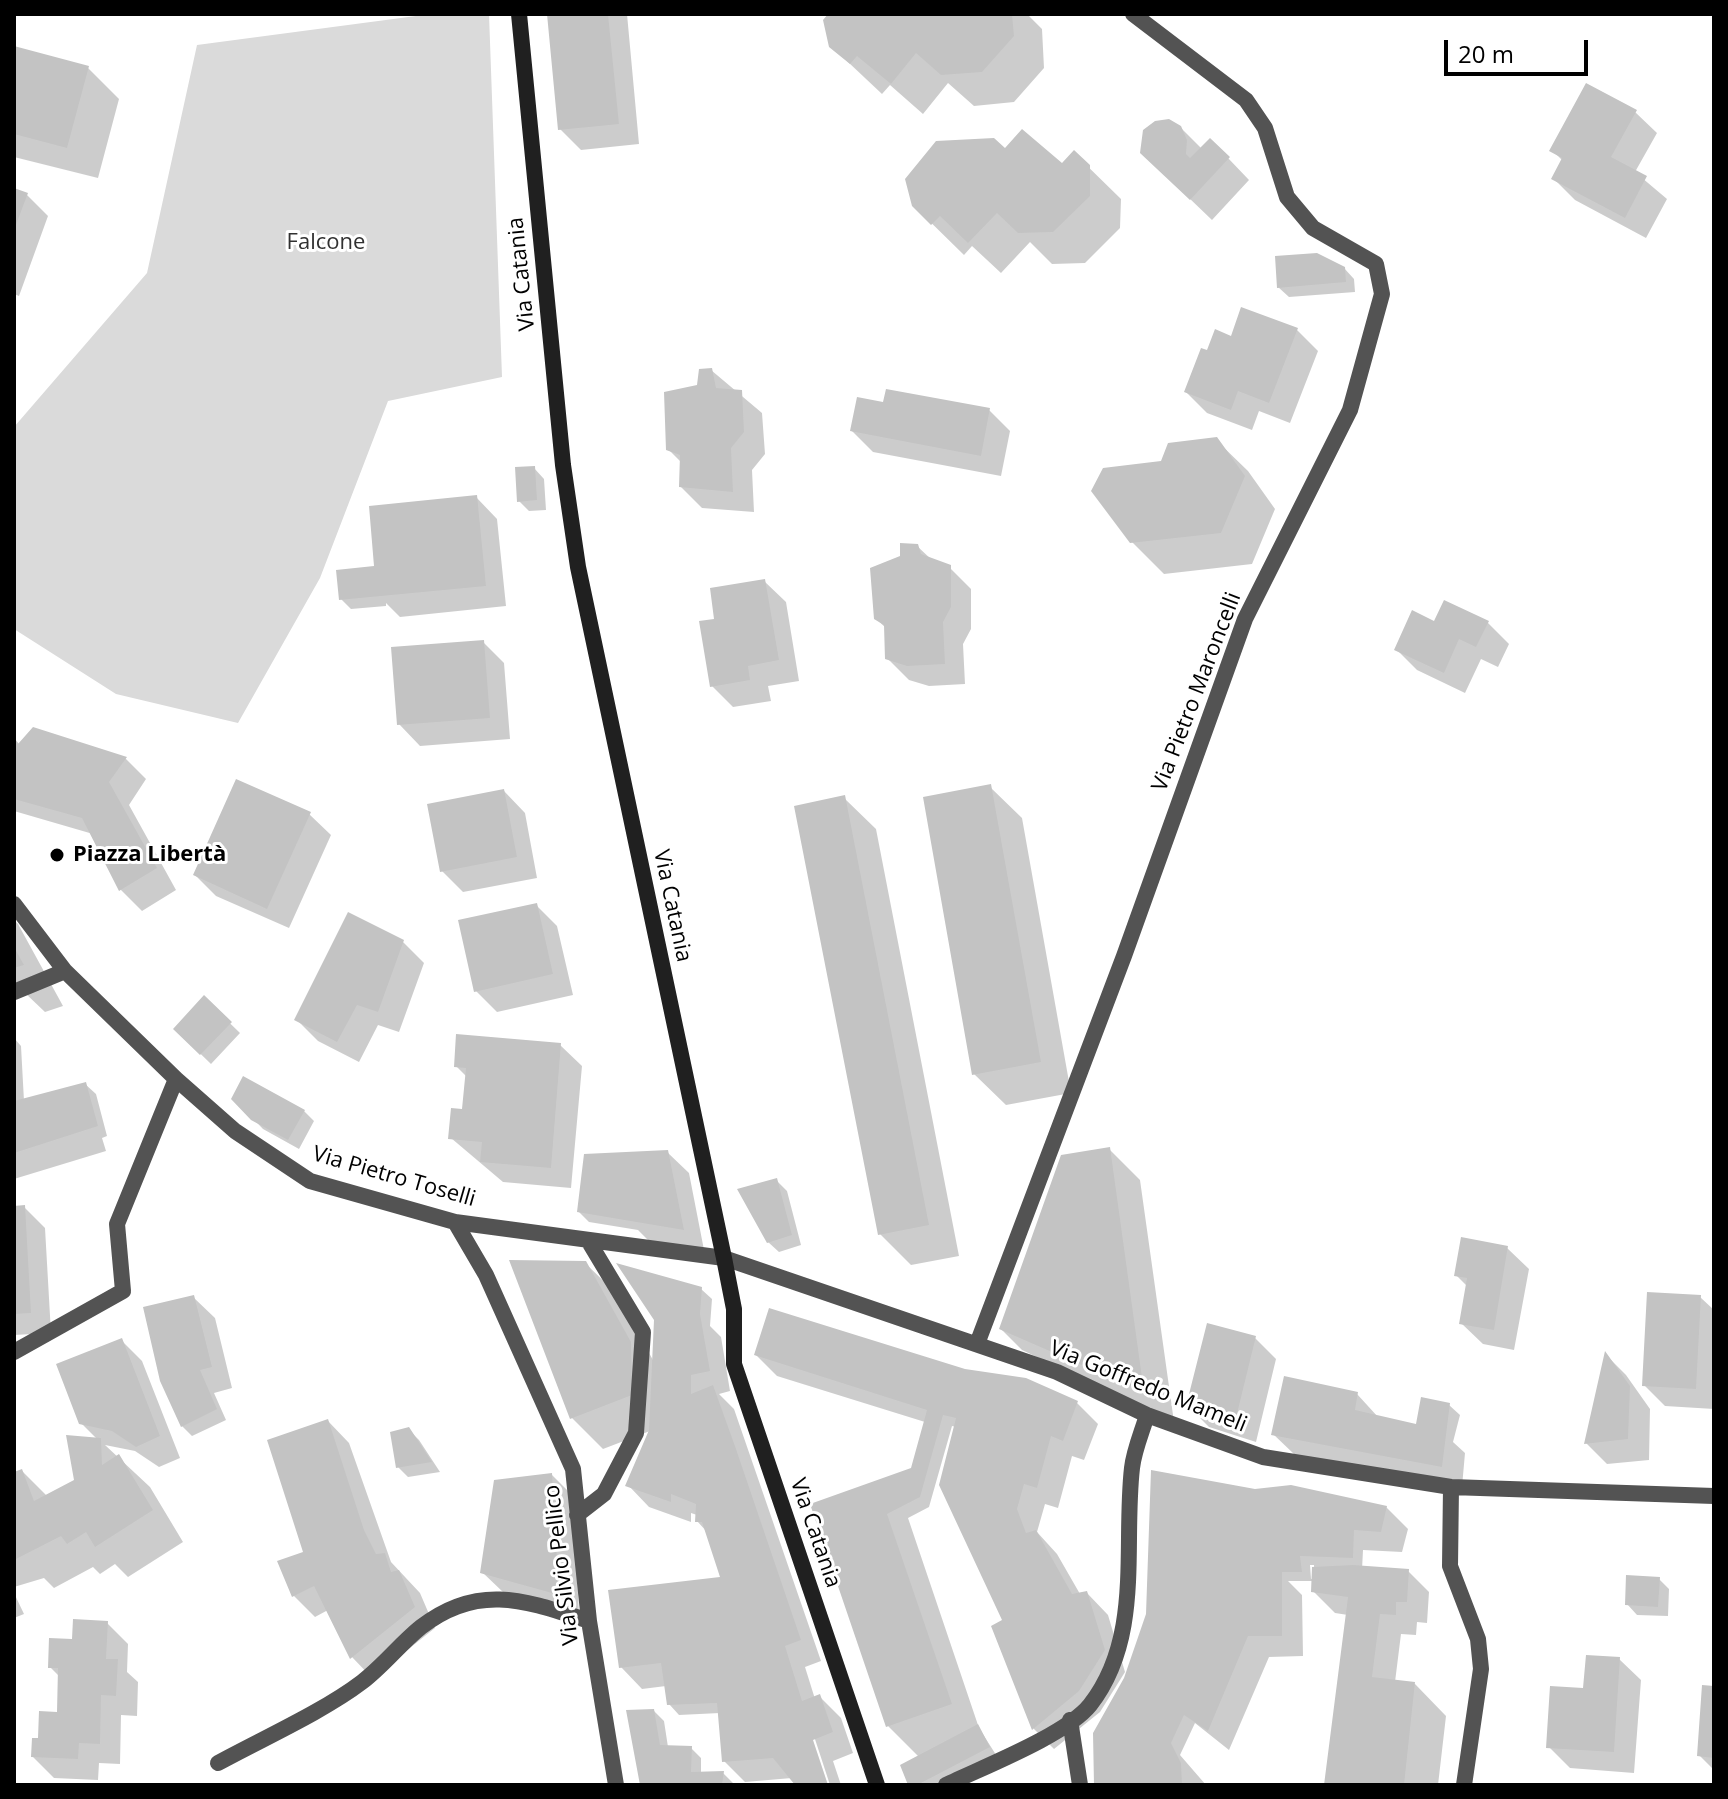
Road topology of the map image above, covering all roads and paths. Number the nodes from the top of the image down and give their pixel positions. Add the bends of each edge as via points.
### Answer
1 (519, 14) edge
2 (1133, 14) edge
3 (14, 904) edge
4 (65, 971) junction
5 (14, 992) edge
6 (176, 1079) junction
7 (455, 1222) junction
8 (589, 1242) junction
9 (724, 1258) junction
10 (977, 1344) junction
11 (14, 1352) edge
12 (1147, 1415) junction
13 (1451, 1487) junction
14 (1714, 1496) edge
15 (577, 1515) junction
16 (589, 1621) junction
17 (1070, 1720) junction
18 (218, 1763) dead end
19 (616, 1785) edge
20 (877, 1785) edge
21 (946, 1785) edge
22 (1080, 1785) edge
23 (1464, 1785) edge

1 - 9 main road, Via Catania via 563,465 578,567
2 - 10 street, Via Pietro Maroncelli via 1246,100 1265,128 1287,197 1313,228 1376,264 1382,294 1350,410 1245,619
3 - 4 street, Via Pietro Toselli
4 - 5 street
4 - 6 street, Via Pietro Toselli
6 - 7 street, Via Pietro Toselli via 235,1131 310,1181
6 - 11 street via 117,1224 123,1291
7 - 8 street, Via Pietro Toselli
7 - 15 street, Via Silvio Pellico via 486,1275 573,1469
8 - 9 street, Via Pietro Toselli
8 - 15 street via 643,1332 636,1433 604,1494
9 - 10 street, Via Goffredo Mameli
9 - 20 main road, Via Catania via 734,1309 734,1364
10 - 12 street, Via Goffredo Mameli via 1057,1372
12 - 13 street, Via Goffredo Mameli via 1263,1457
12 - 17 street via 1132,1466 1126,1612 1118,1655 1089,1706
13 - 14 street, Via Goffredo Mameli
13 - 23 street via 1450,1566 1478,1639 1481,1669
15 - 16 street, Via Silvio Pellico
16 - 18 street via 521,1599 493,1598 454,1609 422,1626 362,1682
16 - 19 street, Via Silvio Pellico
17 - 21 street
17 - 22 street

